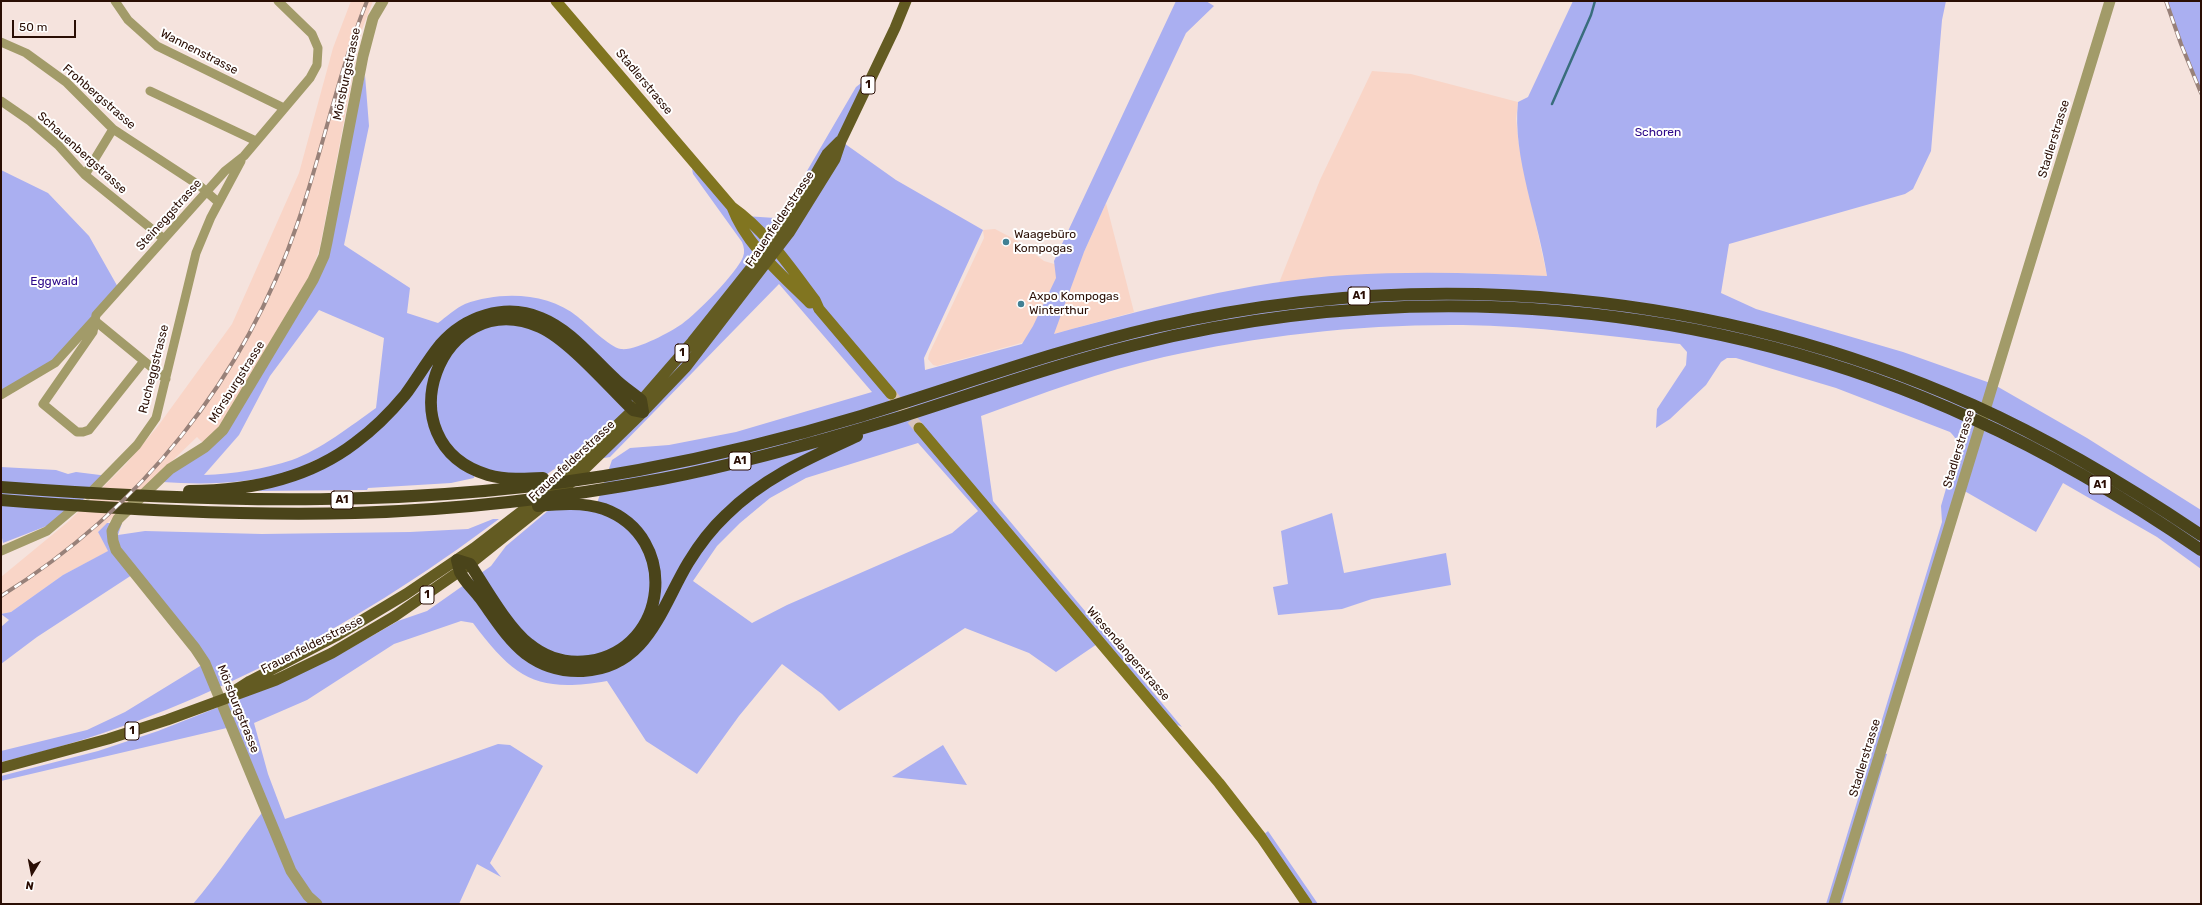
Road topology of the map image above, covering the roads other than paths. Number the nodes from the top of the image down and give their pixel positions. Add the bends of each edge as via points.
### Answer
1 (115, 1) edge
2 (278, 1) edge
3 (383, 1) edge
4 (556, 1) edge
5 (906, 1) edge
6 (2110, 1) edge
7 (1, 42) edge
8 (150, 90) dead end
9 (1, 101) edge
10 (284, 108) junction
11 (113, 129) junction
12 (256, 141) junction
13 (244, 156) junction
14 (85, 175) junction
15 (206, 192) junction
16 (218, 202) junction
17 (732, 207) junction
18 (164, 239) junction
19 (774, 247) junction
20 (766, 257) junction
21 (819, 309) junction
22 (94, 320) junction
23 (144, 361) junction
24 (166, 379) junction
25 (891, 394) tunnel mouth
26 (1, 395) edge
27 (639, 407) junction
28 (898, 417) junction
29 (919, 428) tunnel mouth
30 (596, 477) junction
31 (1, 487) edge
32 (156, 494) junction
33 (1, 500) edge
34 (454, 507) junction
35 (2201, 534) edge
36 (2201, 550) edge
37 (1, 551) edge
38 (462, 565) junction
39 (1, 768) edge
40 (317, 904) edge
41 (1307, 904) edge
42 (1834, 904) edge

1 - 10 street, Wannenstrasse via 128,20 157,46
2 - 10 street, Steineggstrasse via 309,30 317,44 317,65 310,78
3 - 40 street, Mörsburgstrasse via 373,18 326,249 313,280 231,421 205,447 170,469 118,519 112,531 112,541 116,550 205,663 291,871 308,896
4 - 17 main road, Stadlerstrasse
5 - 19 main road, Frauenfelderstrasse / 1 via 841,141 827,154
6 - 42 street, Stadlerstrasse
7 - 11 street, Frohbergstrasse via 26,53 66,82
8 - 12 street
9 - 14 street, Schauenbergstrasse via 58,145
10 - 12 street, Steineggstrasse
11 - 14 street
11 - 15 street, Frohbergstrasse
12 - 13 street, Steineggstrasse
13 - 15 street, Steineggstrasse via 225,171
13 - 16 street, Rucheggstrasse
14 - 18 street, Schauenbergstrasse
15 - 16 street, Frohbergstrasse
15 - 18 street, Steineggstrasse
16 - 24 street, Rucheggstrasse via 192,266
17 - 19 main road via 745,216
17 - 20 main road via 738,221
18 - 22 street, Steineggstrasse
19 - 20 main road, Frauenfelderstrasse / 1
19 - 21 main road via 815,300
20 - 21 main road via 810,303
20 - 27 main road, Frauenfelderstrasse / 1 via 686,367
21 - 25 main road
22 - 23 street
22 - 23 street via 93,332 43,404 77,432 89,430
22 - 26 street, Steineggstrasse via 55,363
23 - 24 street
24 - 37 street, Rucheggstrasse via 153,423 116,468 53,527 34,538
27 - 30 highway via 542,328 524,322 504,321 483,325 465,334 443,357 433,381 432,411 440,437 456,457 475,470 502,478
27 - 32 highway via 555,325 524,313 493,313 469,322 453,332 436,350 390,413 360,440 327,461 290,477 254,485
27 - 38 main road, Frauenfelderstrasse / 1 via 564,489
28 - 34 highway, A1 via 798,447 666,478 579,493
28 - 36 highway, A1 via 1102,353 1200,330 1274,317 1344,309 1449,305 1593,314 1716,334 1786,351 1853,371 1919,395 1995,428 2092,480
28 - 38 highway via 786,470 740,502 700,545 649,635 630,653 604,667 586,671 565,670 546,665 528,655 511,640
29 - 41 main road, Wiesendangerstrasse via 1219,783 1261,837
30 - 32 highway, A1 via 531,487 365,500 286,501
30 - 35 highway, A1 via 724,453 817,429 1064,352 1153,328 1269,306 1380,295 1458,293 1548,297 1618,304 1687,315 1755,330 1822,349 1889,371 2003,419 2094,467
31 - 32 highway, A1
33 - 34 highway, A1 via 139,509 298,514
34 - 38 highway via 504,509 566,504 600,508 618,516 638,533 651,554 656,578 653,606 640,631 618,651 595,660 561,660 541,652 519,634
38 - 39 main road, Frauenfelderstrasse / 1 via 227,696 167,720 108,739

